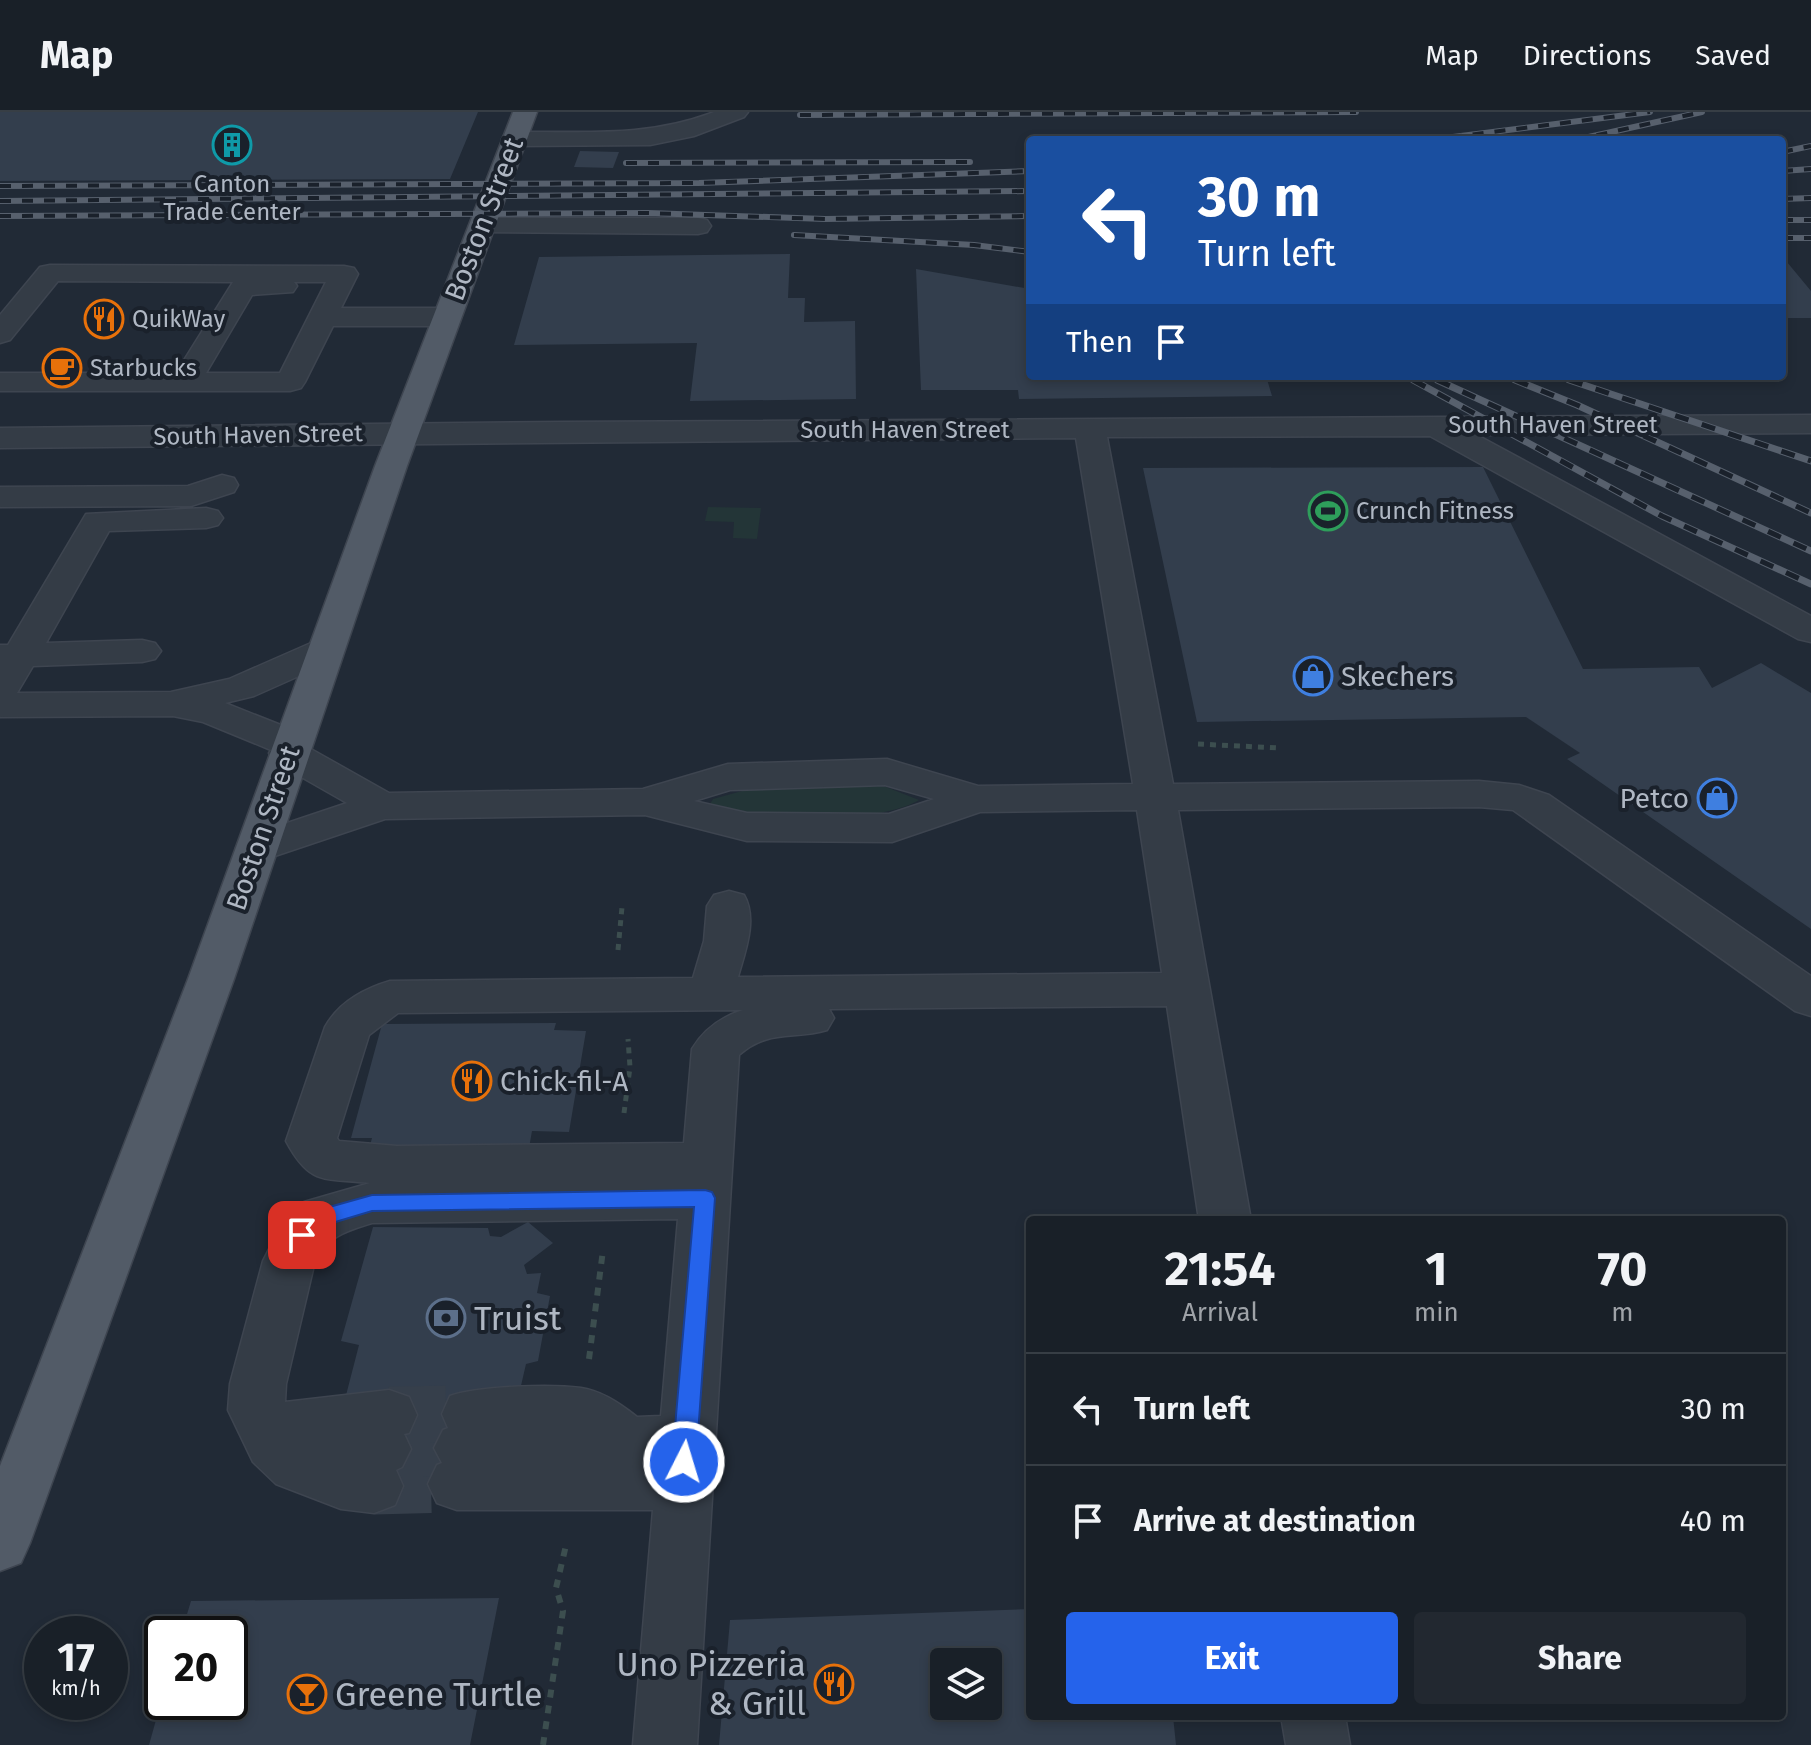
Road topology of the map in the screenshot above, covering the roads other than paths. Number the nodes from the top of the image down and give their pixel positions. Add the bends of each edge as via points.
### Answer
1 (525, 112) edge
2 (736, 112) edge
3 (514, 139) junction
4 (482, 226) junction
5 (698, 226) dead end
6 (338, 286) junction
7 (322, 317) junction
8 (447, 317) junction
9 (0, 334) edge
10 (0, 382) edge
11 (185, 382) junction
12 (1811, 424) edge
13 (1437, 426) junction
14 (1090, 429) junction
15 (404, 434) junction
16 (0, 438) edge
17 (0, 481) edge
18 (0, 497) edge
19 (206, 518) dead end
20 (1811, 631) edge
21 (142, 651) dead end
22 (324, 651) junction
23 (11, 656) edge
24 (0, 690) edge
25 (173, 704) junction
26 (0, 705) edge
27 (290, 749) junction
28 (1156, 797) junction
29 (977, 799) junction
30 (645, 802) junction
31 (382, 806) junction
32 (257, 848) junction
33 (729, 906) dead end
34 (715, 979) junction
35 (1186, 991) junction
36 (390, 997) junction
37 (1811, 999) edge
38 (706, 1180) junction
39 (1224, 1216) edge
40 (265, 1429) junction
41 (684, 1462) junction
42 (0, 1543) edge
43 (1314, 1720) edge
44 (665, 1745) edge
45 (1318, 1745) edge

1 - 3 main road, Boston Street
2 - 3 street via 650,138
3 - 4 main road, Boston Street
4 - 5 street
4 - 8 main road, Boston Street
6 - 7 street
6 - 9 street via 344,274 50,273
6 - 11 street via 243,287
7 - 8 street
7 - 11 street via 290,382
8 - 15 main road, Boston Street
10 - 11 street
12 - 13 street, South Haven Street
13 - 14 street, South Haven Street
13 - 20 street
14 - 15 street, South Haven Street
14 - 28 street
15 - 16 street, South Haven Street
15 - 22 main road, Boston Street
17 - 18 street via 202,477 222,485 191,496
19 - 23 street via 98,521
21 - 23 street
22 - 25 street via 241,688
22 - 27 main road, Boston Street
23 - 24 street
25 - 26 street
25 - 27 street via 223,716
27 - 31 street
27 - 32 main road, Boston Street
28 - 29 street
28 - 35 street
28 - 37 street via 1519,798 1570,826
29 - 30 street via 887,772 728,777
29 - 30 street via 892,828 747,827
30 - 31 street
31 - 32 street
32 - 42 main road, Boston Street
33 - 34 street
34 - 35 street via 787,971
34 - 36 street via 439,983
35 - 36 street
35 - 38 street via 765,1019 745,1025 716,1049
35 - 39 street
36 - 38 street via 348,1027 339,1047 311,1141 325,1159
38 - 40 street via 372,1203 322,1217 302,1235 289,1261 258,1384 256,1410
38 - 41 street
40 - 40 street via 273,1448 319,1477 345,1484 382,1450 332,1419
41 - 41 street via 463,1449 626,1443
41 - 44 street
43 - 45 street

